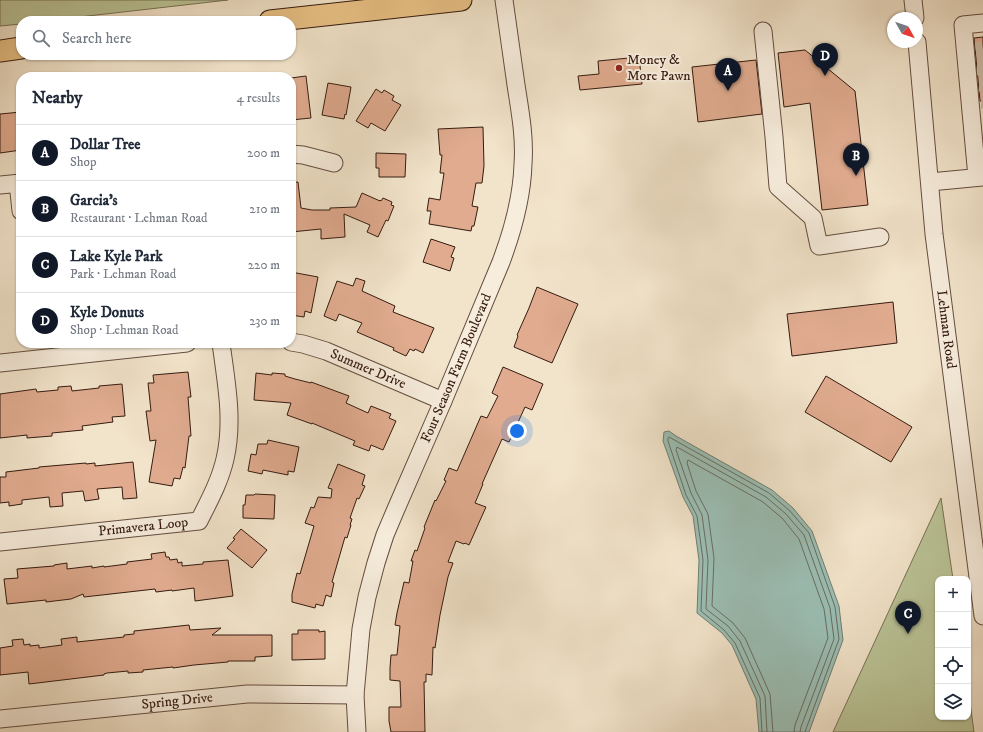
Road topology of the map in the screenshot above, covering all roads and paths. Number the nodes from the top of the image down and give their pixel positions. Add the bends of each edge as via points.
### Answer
1 (460, 0) edge
2 (504, 0) edge
3 (913, 0) edge
4 (914, 12) edge
5 (296, 18) edge
6 (983, 23) edge
7 (763, 32) dead end
8 (918, 48) edge
9 (16, 49) edge
10 (0, 51) edge
11 (976, 108) edge
12 (978, 134) edge
13 (979, 152) edge
14 (296, 154) edge
15 (334, 163) dead end
16 (980, 177) edge
17 (930, 182) junction
18 (16, 183) edge
19 (0, 185) edge
20 (880, 237) dead end
21 (296, 343) edge
22 (94, 348) edge
23 (222, 348) edge
24 (38, 351) edge
25 (0, 363) edge
26 (443, 401) junction
27 (0, 542) edge
28 (983, 616) edge
29 (355, 695) junction
30 (0, 719) edge
31 (357, 732) edge

1 - 5 main road
2 - 26 street, Four Season Farm Boulevard via 521,114 524,164 522,184 509,240 501,262
3 - 4 street
6 - 11 street via 963,26 972,67
7 - 20 street via 778,187 814,218 819,246
8 - 17 street, Lehman Road
9 - 10 main road
11 - 12 street
12 - 13 street
13 - 16 street
14 - 15 street
16 - 17 street
17 - 28 street, Lehman Road via 934,234
18 - 19 street
21 - 26 street, Summer Drive via 326,351
22 - 24 street
23 - 27 street, Primavera Loop via 228,403 229,441 218,482 199,521
24 - 25 street
26 - 29 street, Four Season Farm Boulevard via 396,508 376,563 361,629
29 - 30 street, Spring Drive via 247,694
29 - 31 street, Four Season Farm Boulevard

